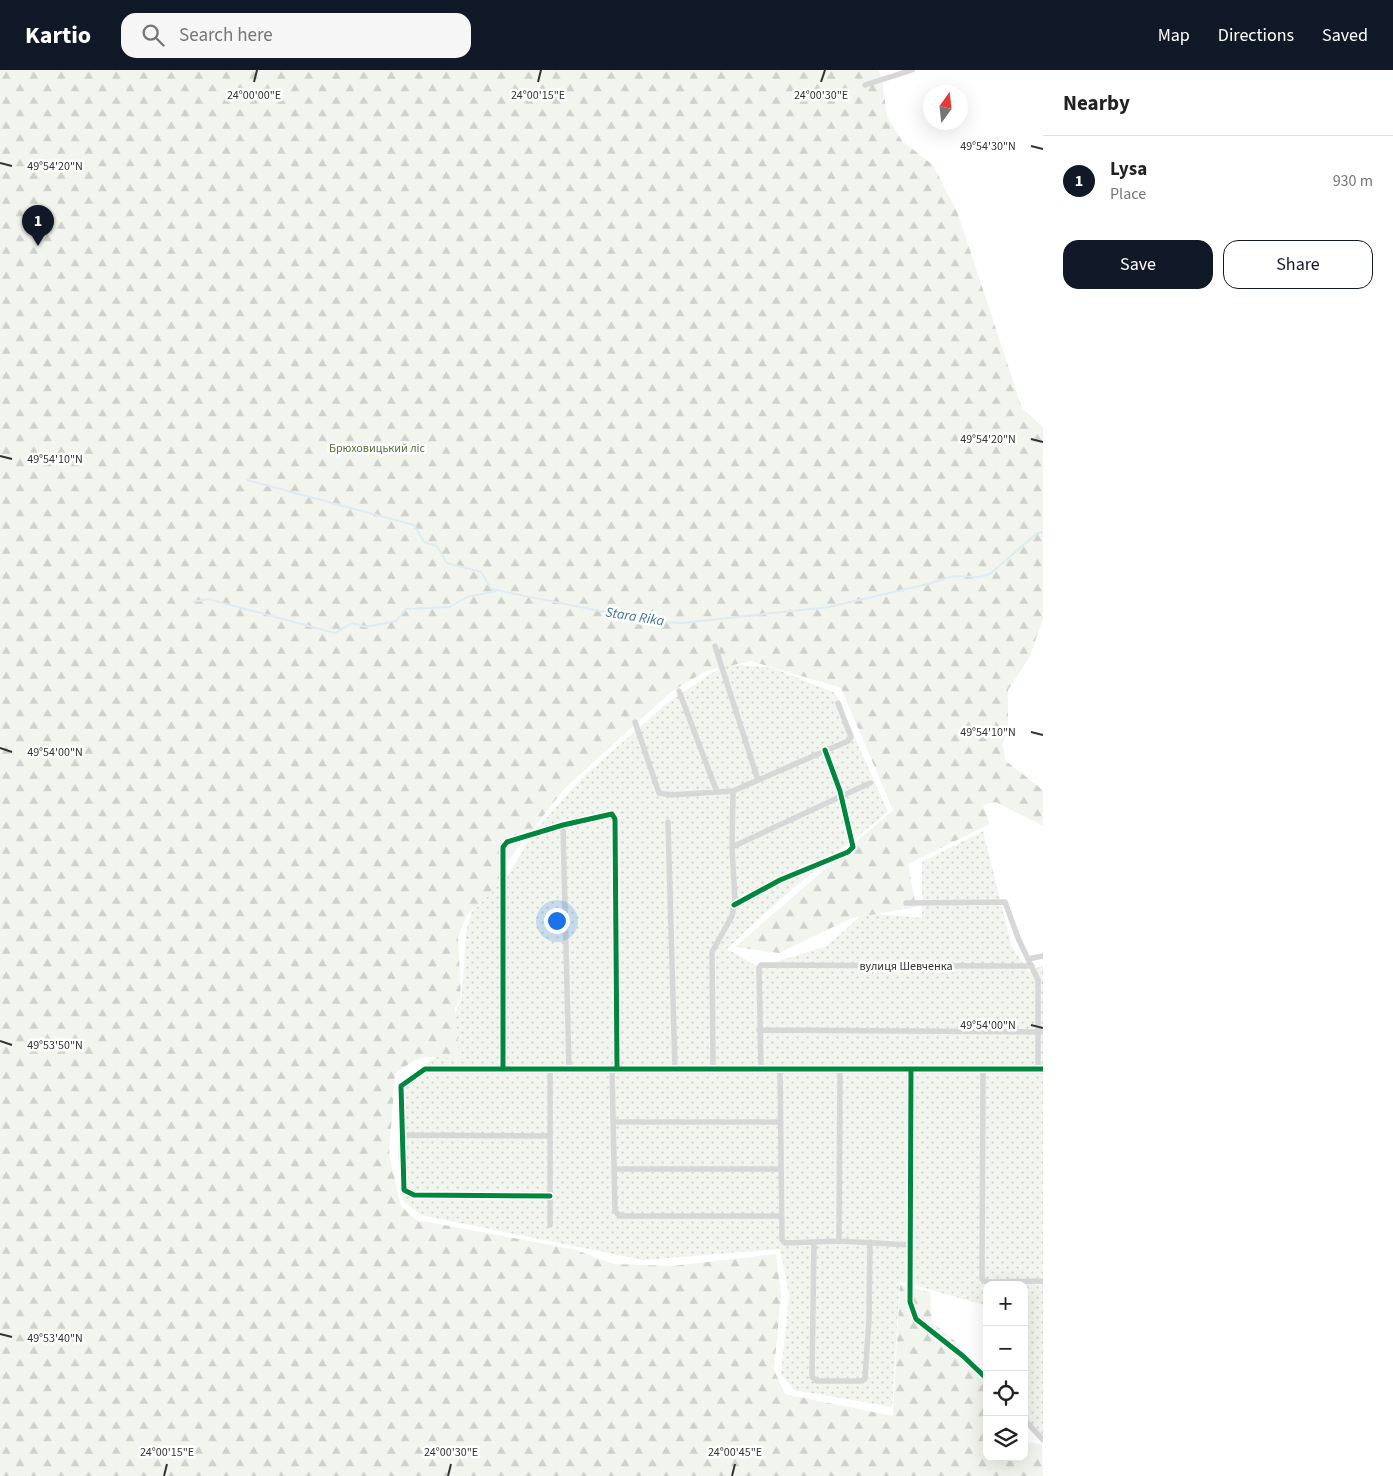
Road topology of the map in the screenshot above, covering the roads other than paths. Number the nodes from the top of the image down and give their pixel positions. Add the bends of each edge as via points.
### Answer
1 (912, 70) edge
2 (865, 85) dead end
3 (715, 646) dead end
4 (679, 691) dead end
5 (838, 703) dead end
6 (635, 722) dead end
7 (825, 750) junction
8 (758, 780) junction
9 (870, 783) dead end
10 (733, 791) junction
11 (717, 792) junction
12 (841, 797) junction
13 (668, 822) dead end
14 (563, 825) junction
15 (732, 848) junction
16 (906, 903) dead end
17 (734, 905) junction
18 (1043, 956) edge
19 (1028, 959) junction
20 (1032, 966) junction
21 (1041, 980) edge
22 (759, 1030) junction
23 (1041, 1032) edge
24 (713, 1068) junction
25 (502, 1069) junction
26 (550, 1069) junction
27 (568, 1069) junction
28 (614, 1069) junction
29 (675, 1069) junction
30 (761, 1069) junction
31 (780, 1069) junction
32 (840, 1069) junction
33 (912, 1069) junction
34 (983, 1069) junction
35 (1041, 1069) edge
36 (614, 1122) junction
37 (780, 1122) junction
38 (402, 1135) junction
39 (550, 1136) junction
40 (615, 1169) junction
41 (780, 1169) junction
42 (550, 1196) junction
43 (780, 1216) junction
44 (550, 1225) dead end
45 (814, 1242) junction
46 (839, 1242) junction
47 (870, 1242) junction
48 (910, 1245) junction
49 (1043, 1281) edge
50 (983, 1375) edge
51 (1028, 1423) edge
52 (1043, 1440) edge

1 - 2 street
3 - 8 street
4 - 11 street
5 - 7 street via 851,737
6 - 11 street via 659,793
7 - 8 street
7 - 12 street
8 - 10 street
9 - 12 street
10 - 11 street
10 - 15 street
12 - 15 street
12 - 17 street via 853,847
13 - 29 street
14 - 25 street via 507,842 502,847
14 - 27 street
14 - 28 street via 612,814 615,819
15 - 17 street
16 - 19 street via 1005,902
17 - 24 street via 732,916 712,952
18 - 19 street
19 - 20 street
20 - 21 street
20 - 22 street, вулиця Шевченка via 762,965 758,968
21 - 23 street
22 - 23 street
22 - 30 street
23 - 35 street
24 - 29 street
24 - 30 street
25 - 26 street
25 - 38 street via 425,1069 401,1086
26 - 27 street
26 - 39 street
27 - 28 street
28 - 29 street
28 - 36 street
30 - 31 street
31 - 32 street
31 - 37 street
32 - 33 street
32 - 46 street
33 - 34 street
33 - 48 street
34 - 35 street
34 - 49 street via 982,1279 988,1282
36 - 37 street
36 - 40 street
37 - 41 street
38 - 39 street
38 - 42 street via 404,1190 414,1195
39 - 42 street
40 - 41 street
40 - 43 street via 616,1211 620,1216
41 - 43 street
42 - 44 street
43 - 45 street via 785,1243
45 - 46 street
45 - 47 street via 812,1377 817,1381 865,1379
46 - 47 street
47 - 48 street
48 - 50 street via 910,1302 916,1319
51 - 52 street

